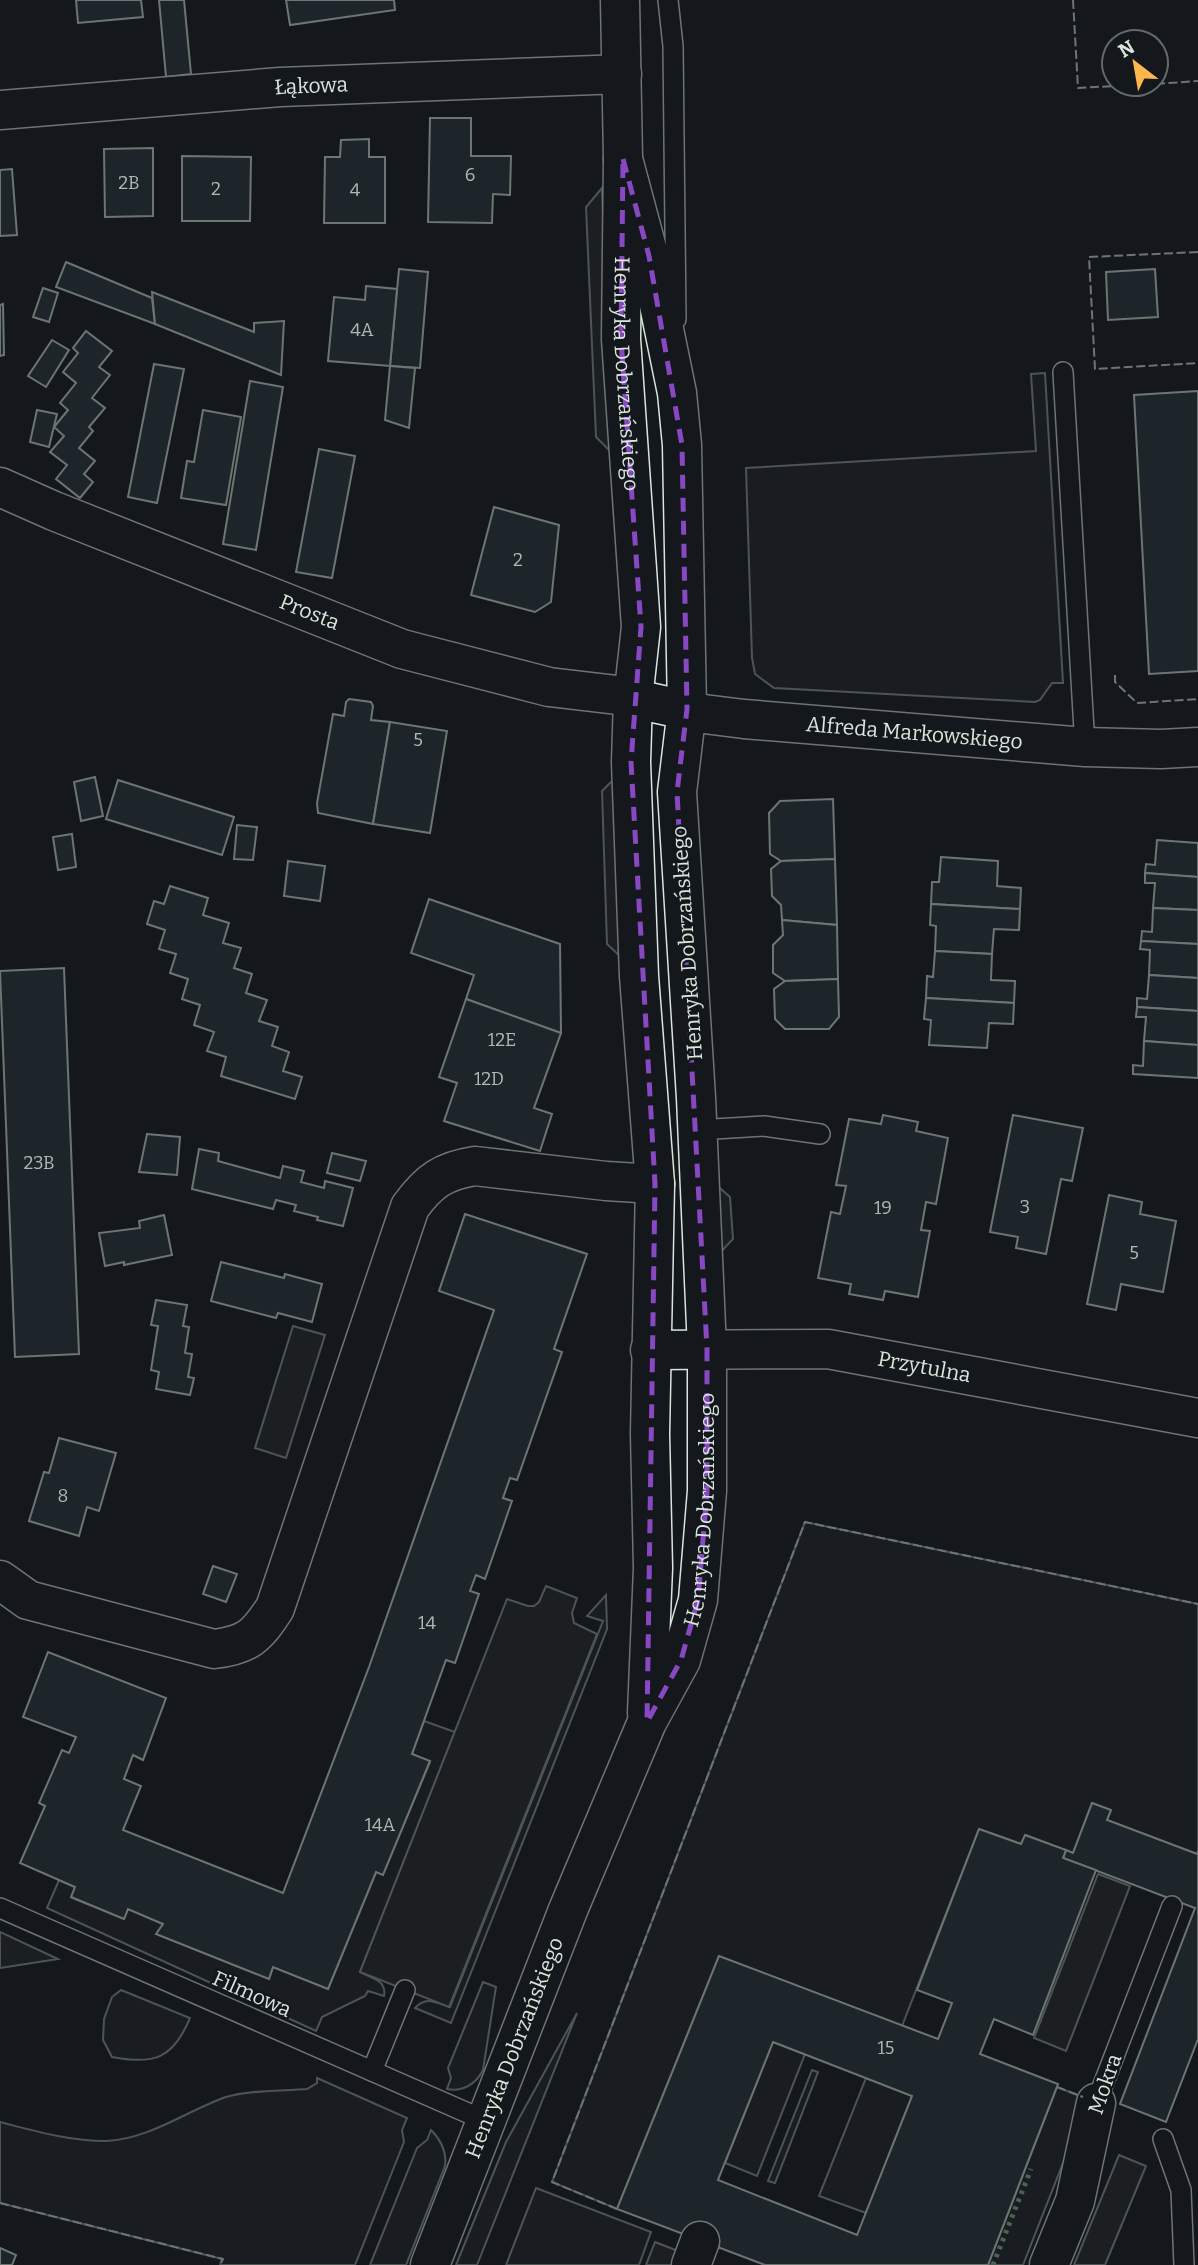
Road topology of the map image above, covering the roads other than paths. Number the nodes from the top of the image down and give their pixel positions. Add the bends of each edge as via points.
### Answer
1 (620, 0) edge
2 (668, 0) edge
3 (622, 74) junction
4 (0, 110) edge
5 (623, 159) junction
6 (1063, 372) dead end
7 (677, 393) junction
8 (0, 487) edge
9 (633, 699) junction
10 (687, 709) junction
11 (1085, 747) junction
12 (1198, 747) edge
13 (698, 1130) junction
14 (820, 1134) dead end
15 (655, 1185) junction
16 (707, 1349) junction
17 (650, 1350) junction
18 (1198, 1418) edge
19 (0, 1580) edge
20 (647, 1722) junction
21 (1172, 1906) dead end
22 (0, 1909) edge
23 (405, 1990) dead end
24 (372, 2071) junction
25 (1096, 2103) joint
26 (486, 2120) junction
27 (1163, 2139) dead end
28 (432, 2263) edge
29 (1049, 2265) edge
30 (1184, 2265) edge

1 - 3 street, Henryka Dobrzańskiego
2 - 7 lane via 673,46
3 - 4 street, Łąkowa via 280,87
3 - 5 street, Henryka Dobrzańskiego
5 - 7 street, Henryka Dobrzańskiego via 649,256
5 - 9 street, Henryka Dobrzańskiego via 621,339 641,627
6 - 11 lane
7 - 10 street, Henryka Dobrzańskiego
8 - 9 street, Prosta via 402,649 549,687
9 - 10 street, Alfreda Markowskiego
9 - 15 street, Henryka Dobrzańskiego via 639,976
10 - 11 street, Alfreda Markowskiego via 744,719
10 - 13 street, Henryka Dobrzańskiego via 677,792
11 - 12 street, Alfreda Markowskiego
13 - 14 lane via 764,1126
13 - 16 street, Henryka Dobrzańskiego
15 - 17 street, Henryka Dobrzańskiego
15 - 19 street via 475,1166 454,1170 423,1189 410,1206 275,1608 251,1639 214,1649 28,1600
16 - 17 street, Przytulna
16 - 18 street, Przytulna via 828,1349
16 - 20 street, Henryka Dobrzańskiego via 706,1491 698,1600 681,1660
17 - 20 street, Henryka Dobrzańskiego via 653,1568
20 - 26 street, Henryka Dobrzańskiego
21 - 25 lane, Mokra
22 - 24 lane, Filmowa
23 - 24 lane
24 - 26 lane, Filmowa
25 - 29 street, Mokra via 1075,2201
26 - 28 street, Henryka Dobrzańskiego
27 - 30 lane via 1181,2190

